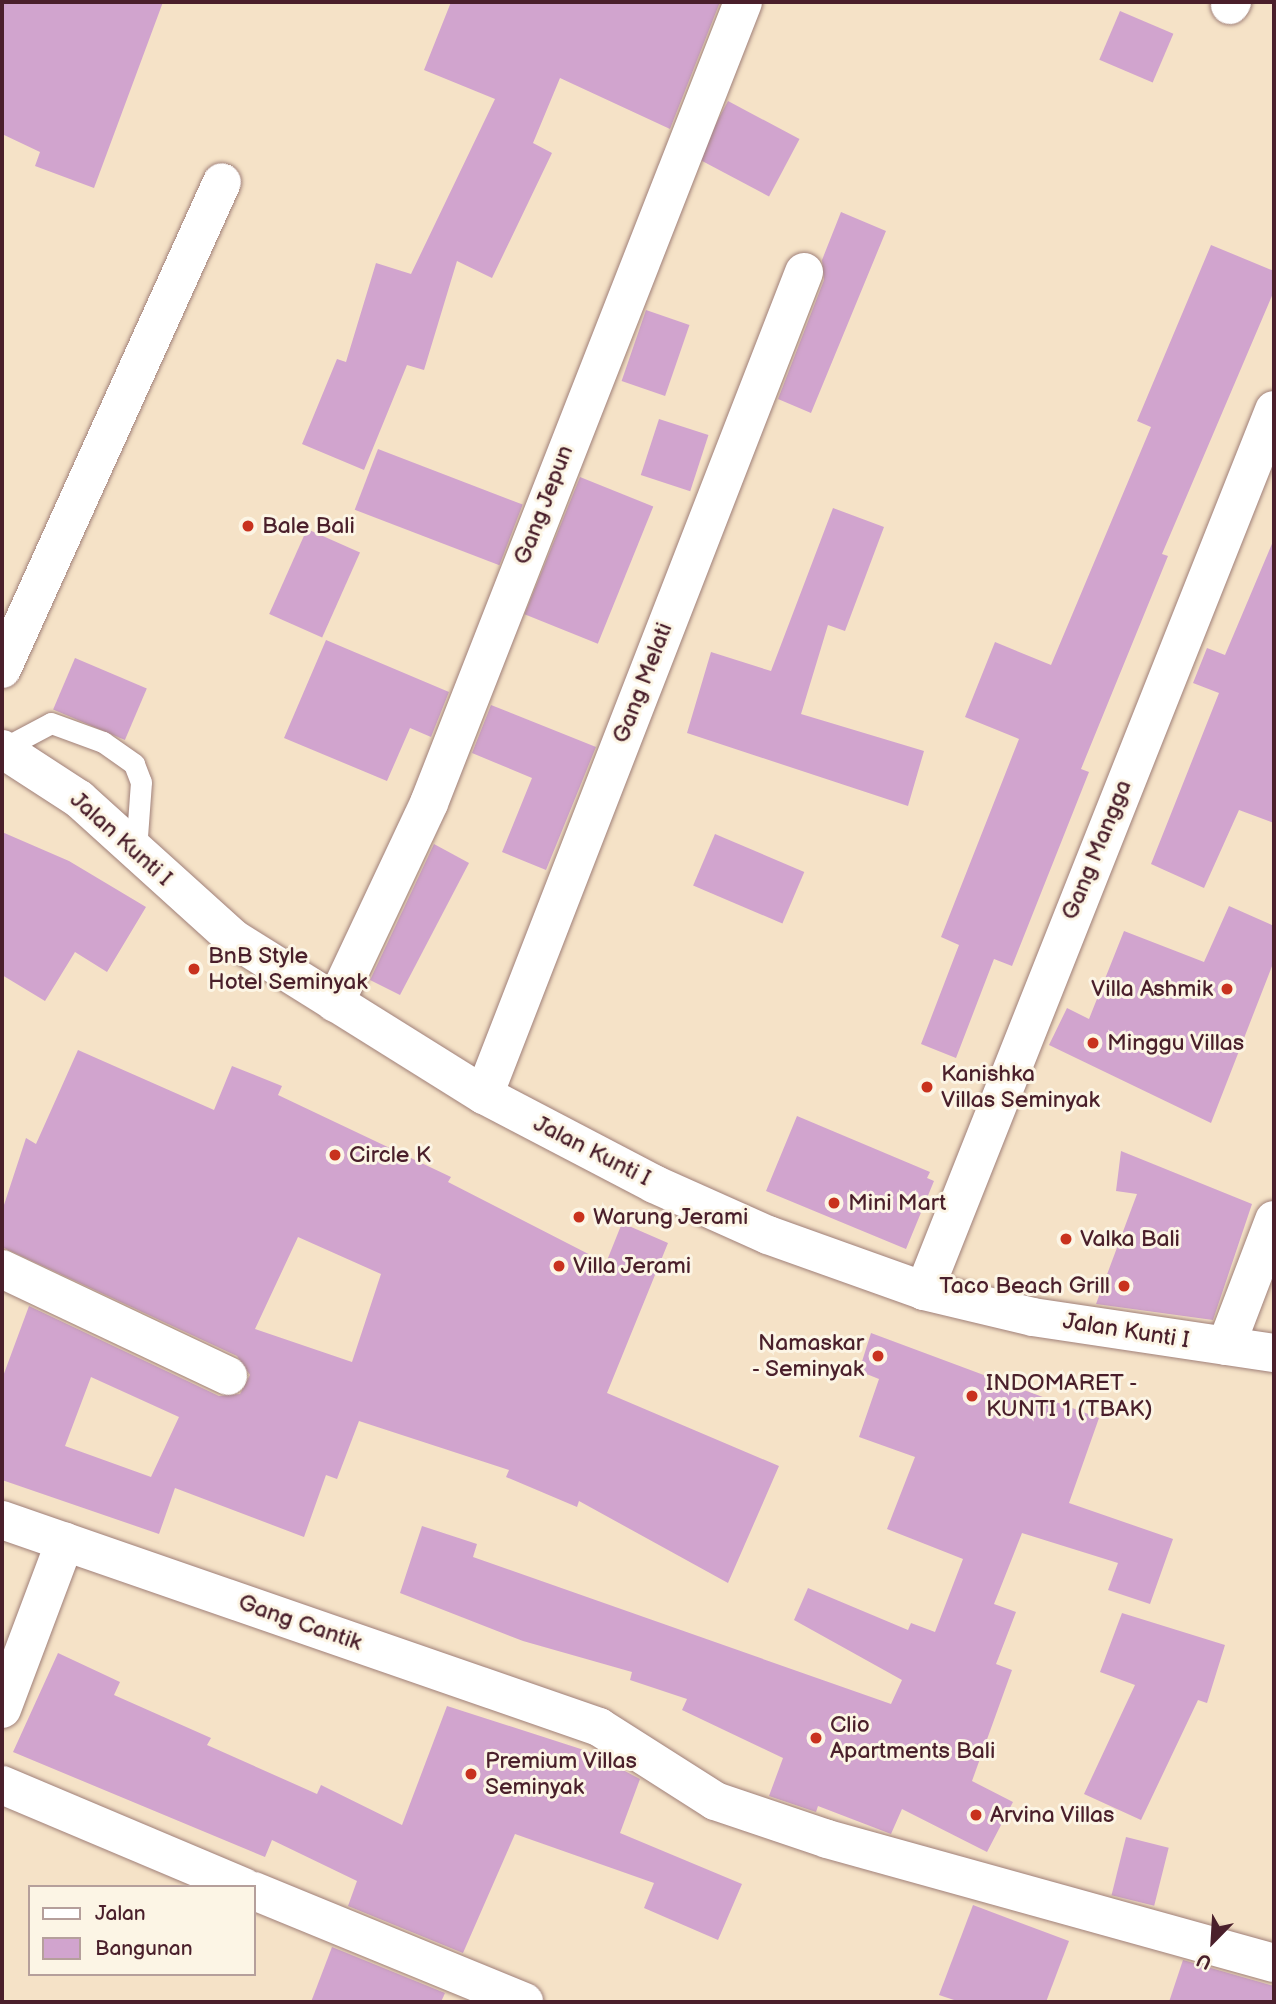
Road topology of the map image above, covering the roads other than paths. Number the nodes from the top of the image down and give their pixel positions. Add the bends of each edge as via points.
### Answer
1 (743, 2) edge
2 (222, 182) dead end
3 (804, 272) dead end
4 (1274, 410) edge
5 (2, 669) edge
6 (2, 749) edge
7 (136, 850) junction
8 (335, 1003) junction
9 (485, 1095) junction
10 (1274, 1220) edge
11 (2, 1269) edge
12 (924, 1291) junction
13 (1226, 1346) junction
14 (1274, 1353) edge
15 (228, 1376) dead end
16 (2, 1520) edge
17 (65, 1541) junction
18 (2, 1709) edge
19 (2, 1785) edge
20 (238, 1885) edge
21 (256, 1892) edge
22 (1274, 1962) edge
23 (524, 2002) edge

1 - 8 street, Gang Jepun via 429,803
2 - 5 street
3 - 9 street, Gang Melati
4 - 12 street, Gang Mangga
6 - 7 street, Jalan Kunti I via 79,799
6 - 7 lane via 51,723 103,742 134,764 141,782
7 - 8 street, Jalan Kunti I via 234,939
8 - 9 street, Jalan Kunti I
9 - 12 street, Jalan Kunti I via 768,1235
10 - 13 street
11 - 15 street
12 - 13 street, Jalan Kunti I via 1033,1317
13 - 14 street, Jalan Kunti I
16 - 17 street, Gang Cantik
17 - 18 street
17 - 22 street, Gang Cantik via 599,1727 715,1801 840,1842
19 - 20 street
21 - 23 street

